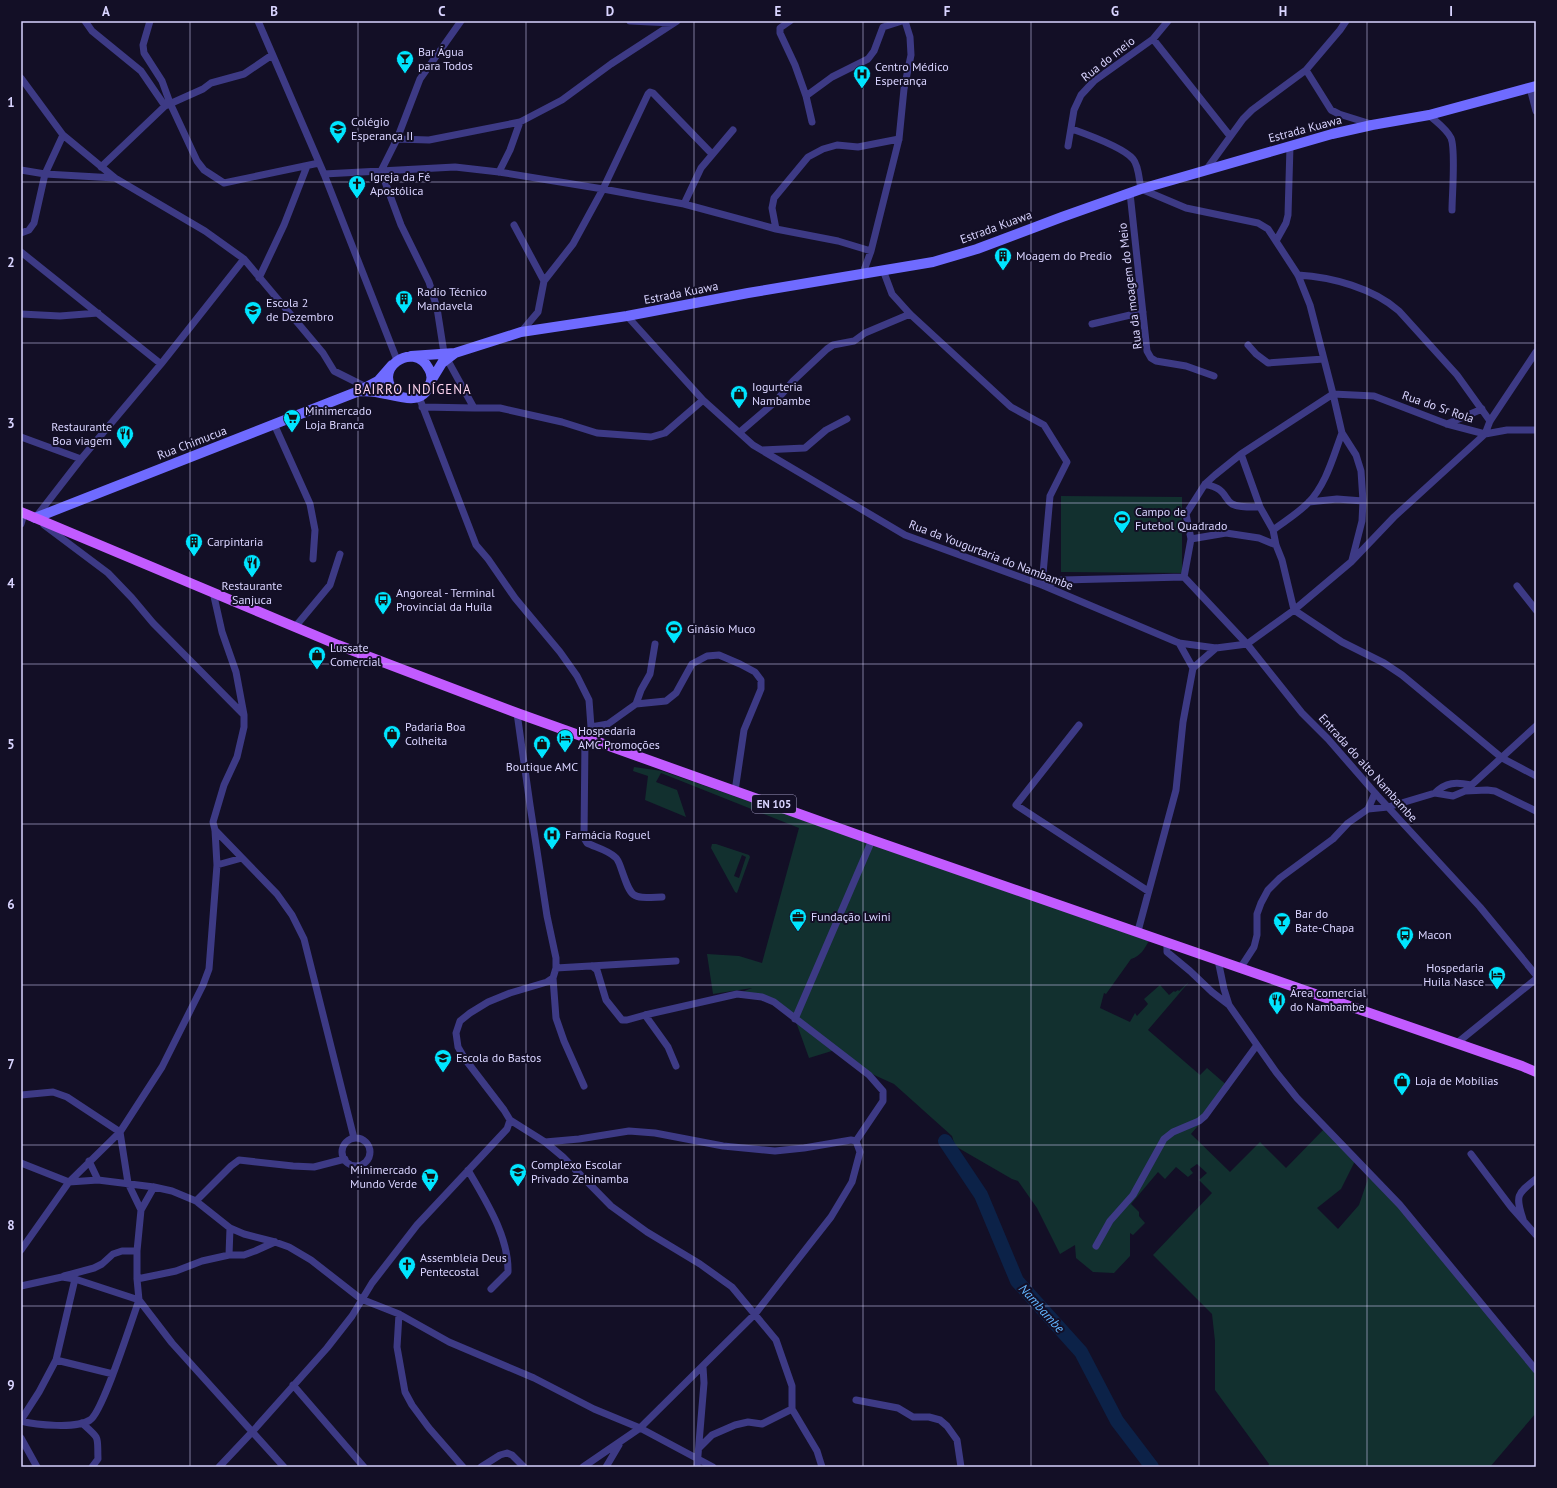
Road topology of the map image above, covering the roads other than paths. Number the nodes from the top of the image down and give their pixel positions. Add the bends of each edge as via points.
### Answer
1 (85, 21) edge
2 (150, 21) edge
3 (258, 21) edge
4 (461, 21) edge
5 (630, 21) edge
6 (790, 21) edge
7 (904, 21) edge
8 (1168, 21) edge
9 (1346, 21) edge
10 (674, 22) edge
11 (1153, 39) junction
12 (272, 55) junction
13 (1306, 70) junction
14 (21, 78) edge
15 (1533, 87) edge
16 (806, 96) junction
17 (167, 104) junction
18 (1536, 111) edge
19 (1429, 115) junction
20 (520, 122) junction
21 (812, 122) dead end
22 (1372, 125) junction
23 (1072, 129) junction
24 (732, 130) dead end
25 (62, 135) junction
26 (1230, 136) junction
27 (397, 139) junction
28 (899, 139) junction
29 (1068, 146) dead end
30 (1290, 146) junction
31 (712, 154) junction
32 (319, 163) junction
33 (308, 166) junction
34 (101, 167) junction
35 (21, 170) edge
36 (1206, 170) junction
37 (381, 171) junction
38 (499, 172) junction
39 (45, 174) junction
40 (324, 174) junction
41 (115, 178) junction
42 (602, 189) junction
43 (1141, 189) junction
44 (1130, 193) junction
45 (684, 204) junction
46 (1452, 210) dead end
47 (514, 225) dead end
48 (776, 229) junction
49 (21, 233) edge
50 (1276, 241) junction
51 (871, 251) junction
52 (21, 252) edge
53 (244, 259) junction
54 (883, 270) junction
55 (863, 273) junction
56 (1298, 275) junction
57 (259, 278) junction
58 (544, 280) junction
59 (1143, 312) junction
60 (98, 313) junction
61 (21, 314) edge
62 (910, 314) junction
63 (627, 316) junction
64 (1092, 324) dead end
65 (521, 332) junction
66 (1248, 345) dead end
67 (1536, 352) edge
68 (449, 355) junction
69 (411, 356) junction
70 (1324, 359) junction
71 (395, 362) junction
72 (161, 364) junction
73 (1214, 376) dead end
74 (431, 381) junction
75 (362, 389) junction
76 (1333, 394) junction
77 (398, 396) junction
78 (703, 400) junction
79 (421, 402) junction
80 (474, 408) junction
81 (1482, 409) junction
82 (847, 419) dead end
83 (1490, 421) junction
84 (274, 424) junction
85 (1448, 424) junction
86 (1536, 430) edge
87 (740, 432) junction
88 (1342, 434) junction
89 (1485, 434) junction
90 (21, 437) edge
91 (762, 450) junction
92 (1241, 454) junction
93 (81, 459) junction
94 (1205, 484) junction
95 (1363, 501) junction
96 (1309, 502) junction
97 (1260, 507) junction
98 (22, 517) edge
99 (35, 518) junction
100 (1273, 530) junction
101 (1191, 539) junction
102 (1276, 545) junction
103 (340, 554) dead end
104 (313, 559) dead end
105 (1352, 562) junction
106 (1184, 577) junction
107 (1042, 585) junction
108 (1517, 586) dead end
109 (212, 592) junction
110 (1294, 610) junction
111 (1536, 610) edge
112 (295, 627) junction
113 (1179, 643) junction
114 (655, 644) dead end
115 (1247, 644) junction
116 (1216, 648) junction
117 (1193, 668) junction
118 (636, 704) junction
119 (517, 714) junction
120 (244, 715) junction
121 (1079, 725) dead end
122 (1536, 726) edge
123 (591, 727) junction
124 (585, 738) junction
125 (596, 742) junction
126 (1502, 758) junction
127 (1536, 776) edge
128 (1472, 785) junction
129 (735, 791) junction
130 (1466, 791) junction
131 (1375, 793) junction
132 (1435, 793) junction
133 (1388, 807) junction
134 (1368, 809) junction
135 (1536, 811) edge
136 (215, 830) junction
137 (872, 840) junction
138 (242, 858) junction
139 (216, 865) junction
140 (1148, 891) junction
141 (662, 897) dead end
142 (1138, 931) junction
143 (1167, 942) junction
144 (1218, 960) junction
145 (676, 961) dead end
146 (592, 966) junction
147 (1240, 967) junction
148 (556, 968) junction
149 (1536, 975) edge
150 (553, 978) junction
151 (1536, 979) edge
152 (1229, 1005) junction
153 (645, 1015) junction
154 (795, 1019) junction
155 (1457, 1043) junction
156 (1257, 1045) junction
157 (676, 1066) dead end
158 (1536, 1072) edge
159 (584, 1086) dead end
160 (21, 1095) edge
161 (510, 1120) junction
162 (120, 1132) junction
163 (354, 1138) junction
164 (856, 1141) junction
165 (545, 1142) junction
166 (1471, 1154) dead end
167 (345, 1159) junction
168 (89, 1161) junction
169 (21, 1163) edge
170 (468, 1170) junction
171 (1536, 1179) edge
172 (98, 1180) junction
173 (69, 1182) junction
174 (128, 1183) junction
175 (154, 1187) junction
176 (196, 1201) junction
177 (141, 1210) junction
178 (1524, 1222) junction
179 (230, 1228) junction
180 (1536, 1235) edge
181 (275, 1242) junction
182 (1096, 1246) dead end
183 (21, 1250) edge
184 (136, 1251) junction
185 (228, 1255) junction
186 (62, 1277) junction
187 (137, 1278) junction
188 (75, 1279) junction
189 (21, 1286) edge
190 (490, 1289) dead end
191 (361, 1299) junction
192 (139, 1300) junction
193 (399, 1314) junction
194 (755, 1314) junction
195 (56, 1360) junction
196 (703, 1366) junction
197 (1536, 1370) edge
198 (113, 1374) junction
199 (293, 1385) junction
200 (856, 1400) dead end
201 (792, 1409) junction
202 (21, 1420) edge
203 (82, 1423) junction
204 (640, 1428) junction
205 (253, 1431) junction
206 (712, 1435) junction
207 (700, 1436) junction
208 (21, 1438) edge
209 (620, 1443) junction
210 (699, 1448) junction
211 (698, 1458) junction
212 (37, 1467) edge
213 (92, 1467) edge
214 (218, 1467) edge
215 (284, 1467) edge
216 (364, 1467) edge
217 (462, 1467) edge
218 (481, 1467) edge
219 (524, 1467) edge
220 (583, 1467) edge
221 (606, 1467) edge
222 (697, 1467) edge
223 (713, 1467) edge
224 (822, 1467) edge
225 (961, 1467) edge

1 - 17 street via 92,31 141,71
2 - 17 street via 143,49 162,81
3 - 12 street
4 - 27 street via 420,79
5 - 10 street
6 - 16 street via 780,28 780,32
7 - 16 street via 883,27 874,51 868,59 832,77
7 - 28 street via 910,37 910,55
8 - 11 street, Rua do meio
9 - 13 street
10 - 20 street via 562,100
11 - 23 street, Rua do meio via 1094,81 1081,95 1074,110
11 - 26 street
12 - 17 street via 244,74 211,84
12 - 32 street
13 - 22 street via 1331,110
13 - 26 street via 1252,110
14 - 25 street
15 - 18 street
15 - 19 street, Estrada Kuawa
16 - 21 street
17 - 33 street via 197,161 204,170 224,183
17 - 34 street
19 - 22 street, Estrada Kuawa
19 - 46 street via 1446,130 1451,139
20 - 27 street via 429,140
20 - 38 street
22 - 30 street, Estrada Kuawa
23 - 29 street, Rua do meio
23 - 43 street via 1118,149 1134,159
24 - 31 street
25 - 34 street
25 - 39 street
26 - 36 street
27 - 37 street
28 - 48 street via 858,147 837,146 823,149 808,157 774,198 772,208
28 - 51 street
30 - 36 street, Estrada Kuawa
30 - 50 street via 1288,216
31 - 42 street via 650,92
31 - 45 street via 701,168
32 - 33 street
32 - 40 street
33 - 57 street
34 - 41 street
35 - 39 street
36 - 43 street, Estrada Kuawa
37 - 38 street via 455,167
37 - 40 street
37 - 68 street via 401,225 429,282
38 - 42 street
39 - 41 street
39 - 49 street via 34,223 29,230
40 - 71 street
41 - 53 street via 205,231
42 - 45 street
42 - 58 street via 572,244
43 - 44 street, Estrada Kuawa
43 - 50 street via 1186,208 1258,223 1268,229
44 - 54 street, Estrada Kuawa via 977,250 933,262
44 - 59 street, Rua da moagem do Meio
45 - 48 street
47 - 58 street
48 - 51 street via 838,241
50 - 56 street
51 - 55 street
52 - 60 street
53 - 57 street
53 - 72 street
54 - 55 street, Estrada Kuawa
54 - 62 street via 892,294
55 - 63 street, Estrada Kuawa
56 - 70 street via 1310,305
56 - 81 street via 1316,276 1347,284 1390,303 1457,375
57 - 75 street via 323,353 334,371
58 - 65 street via 538,312
59 - 64 street
59 - 73 street, Rua da moagem do Meio via 1150,358 1156,362 1186,366
60 - 61 street via 60,316
60 - 72 street
62 - 87 street via 854,340 826,349 776,401
62 - 107 street via 1011,407 1044,425 1067,462 1050,496
63 - 65 street, Estrada Kuawa
63 - 78 street, Rua da Yougurtaria do Nambambe
65 - 68 street, Estrada Kuawa
66 - 70 street via 1268,363
67 - 83 street
68 - 69 street
68 - 74 street
68 - 80 street
69 - 71 street
69 - 74 street via 418,358 428,367
70 - 76 street
71 - 75 street, Rua Chimucua via 378,381
71 - 77 street via 388,378 393,392
72 - 93 street
74 - 79 street
75 - 77 street, Rua Chimucua
75 - 84 street, Rua Chimucua
76 - 85 street, Rua do Sr Rola via 1374,396
76 - 88 street
76 - 92 street
77 - 79 street, Rua Chimucua
78 - 80 street via 665,433 651,437 597,433 500,408
78 - 87 street, Rua da Yougurtaria do Nambambe
79 - 80 street
79 - 123 street via 476,545 577,676 589,700
81 - 83 street
81 - 85 street
82 - 91 street via 826,430 805,448
83 - 89 street
84 - 99 street, Rua Chimucua
84 - 104 street via 310,504 315,530
85 - 89 street, Rua do Sr Rola
86 - 89 street, Rua do Sr Rola via 1507,430
87 - 91 street, Rua da Yougurtaria do Nambambe
88 - 95 street via 1356,455 1361,471
88 - 96 street via 1329,469
89 - 105 street via 1394,517
90 - 93 street
91 - 107 street, Rua da Yougurtaria do Nambambe via 905,535
92 - 94 street
92 - 97 street
93 - 99 street
94 - 97 street via 1216,487 1233,504
94 - 101 street via 1186,514
95 - 96 street via 1337,499
95 - 105 street via 1362,521
96 - 100 street
97 - 100 street
98 - 99 main road, EN 105
99 - 109 main road, EN 105
99 - 120 street via 108,572 153,623
100 - 102 street
101 - 102 street via 1226,533 1259,538
101 - 106 street
102 - 110 street
103 - 112 street via 330,585
105 - 110 street
106 - 107 street via 1062,580
106 - 115 street, Entrada do alto Nambambe
107 - 113 street, Rua da Yougurtaria do Nambambe
108 - 111 street
109 - 112 main road, EN 105
109 - 120 street via 236,672
110 - 115 street
110 - 126 street via 1342,642 1402,675
112 - 119 main road, EN 105
113 - 116 street, Rua da Yougurtaria do Nambambe
113 - 117 street
114 - 118 street via 650,674
115 - 116 street, Rua da Yougurtaria do Nambambe
115 - 131 street, Entrada do alto Nambambe via 1295,705
116 - 117 street
117 - 140 street via 1183,722 1176,790
118 - 123 street via 608,724
118 - 129 street via 666,701 676,692 692,664 707,656 719,655 755,672 761,680 761,689 744,730
119 - 124 main road, EN 105
119 - 148 street
120 - 136 street via 237,757 224,785 213,822
121 - 140 street via 1016,805
122 - 126 street
123 - 125 street
124 - 125 main road, EN 105
124 - 141 street via 584,838 587,843 616,857 629,890 634,896
125 - 129 main road, EN 105
126 - 127 street
126 - 128 street
128 - 130 street
128 - 132 street via 1446,784
129 - 137 main road, EN 105
130 - 132 street via 1453,796
130 - 135 street via 1495,791
131 - 133 street, Entrada do alto Nambambe
131 - 134 street
132 - 133 street
133 - 134 street
133 - 149 street, Entrada do alto Nambambe via 1480,907
134 - 147 street via 1268,890 1257,914 1254,947
136 - 138 street
136 - 139 street
137 - 142 main road, EN 105
137 - 154 street
138 - 139 street
138 - 163 street via 277,894 292,915 304,939
139 - 162 street via 209,969 162,1067
140 - 142 street
142 - 143 main road, EN 105
143 - 144 main road, EN 105
143 - 152 street via 1168,952
144 - 147 main road, EN 105
144 - 152 street
145 - 146 street
146 - 148 street
146 - 153 street via 598,970 606,1000 622,1020
147 - 155 main road, EN 105
148 - 150 street
150 - 159 street via 556,1018
150 - 161 street via 488,1002 460,1022 456,1033 458,1047 465,1059
151 - 155 street
152 - 156 street
153 - 154 street via 737,994 762,997 774,1002
153 - 157 street via 668,1047
154 - 164 street via 869,1075 883,1091 883,1102
155 - 158 main road, EN 105
156 - 182 street via 1205,1116 1164,1139 1133,1194 1110,1221
156 - 197 street via 1297,1098 1400,1204
160 - 162 street via 53,1092 67,1097
161 - 165 street
161 - 170 street via 507,1129
162 - 168 street
162 - 174 street
163 - 167 street via 344,1146
163 - 167 street via 367,1142 370,1151 368,1160 361,1165 352,1164
164 - 165 street via 775,1151 723,1146 656,1133 630,1131
164 - 194 street via 860,1152 852,1182 831,1217
165 - 194 street via 611,1206 732,1287
166 - 178 street
167 - 176 street via 314,1167 239,1160
168 - 172 street
168 - 173 street
169 - 173 street
170 - 190 street via 490,1209 508,1260 508,1272
170 - 191 street via 417,1225
171 - 178 street via 1521,1191 1518,1203
172 - 173 street
172 - 174 street
173 - 183 street
174 - 175 street
174 - 177 street
175 - 176 street
175 - 177 street
176 - 179 street
177 - 184 street
178 - 180 street
179 - 181 street
179 - 185 street
181 - 185 street via 249,1253
181 - 191 street via 311,1260
184 - 186 street via 122,1251 94,1268
184 - 187 street
185 - 187 street via 176,1271
186 - 188 street
186 - 189 street
187 - 192 street
188 - 192 street
188 - 195 street
191 - 193 street
191 - 199 street via 352,1316 327,1348
192 - 198 street
192 - 205 street via 172,1343
193 - 204 street via 449,1342 534,1378 594,1409
193 - 217 street via 397,1347 405,1392 429,1428
194 - 196 street
194 - 201 street via 776,1340 792,1386
195 - 198 street
195 - 202 street
196 - 204 street
196 - 207 street
198 - 203 street via 97,1412 91,1420
199 - 205 street
199 - 216 street
200 - 225 street via 898,1408 913,1417 940,1420 957,1440
201 - 206 street via 762,1424 741,1423
201 - 224 street via 817,1451
202 - 203 street via 34,1424
203 - 213 street via 99,1441 98,1459
204 - 209 street
204 - 211 street
205 - 214 street
205 - 215 street
206 - 207 street
206 - 210 street
207 - 210 street
208 - 212 street
209 - 220 street
209 - 221 street
210 - 211 street
211 - 222 street
211 - 223 street
218 - 219 street via 507,1453

